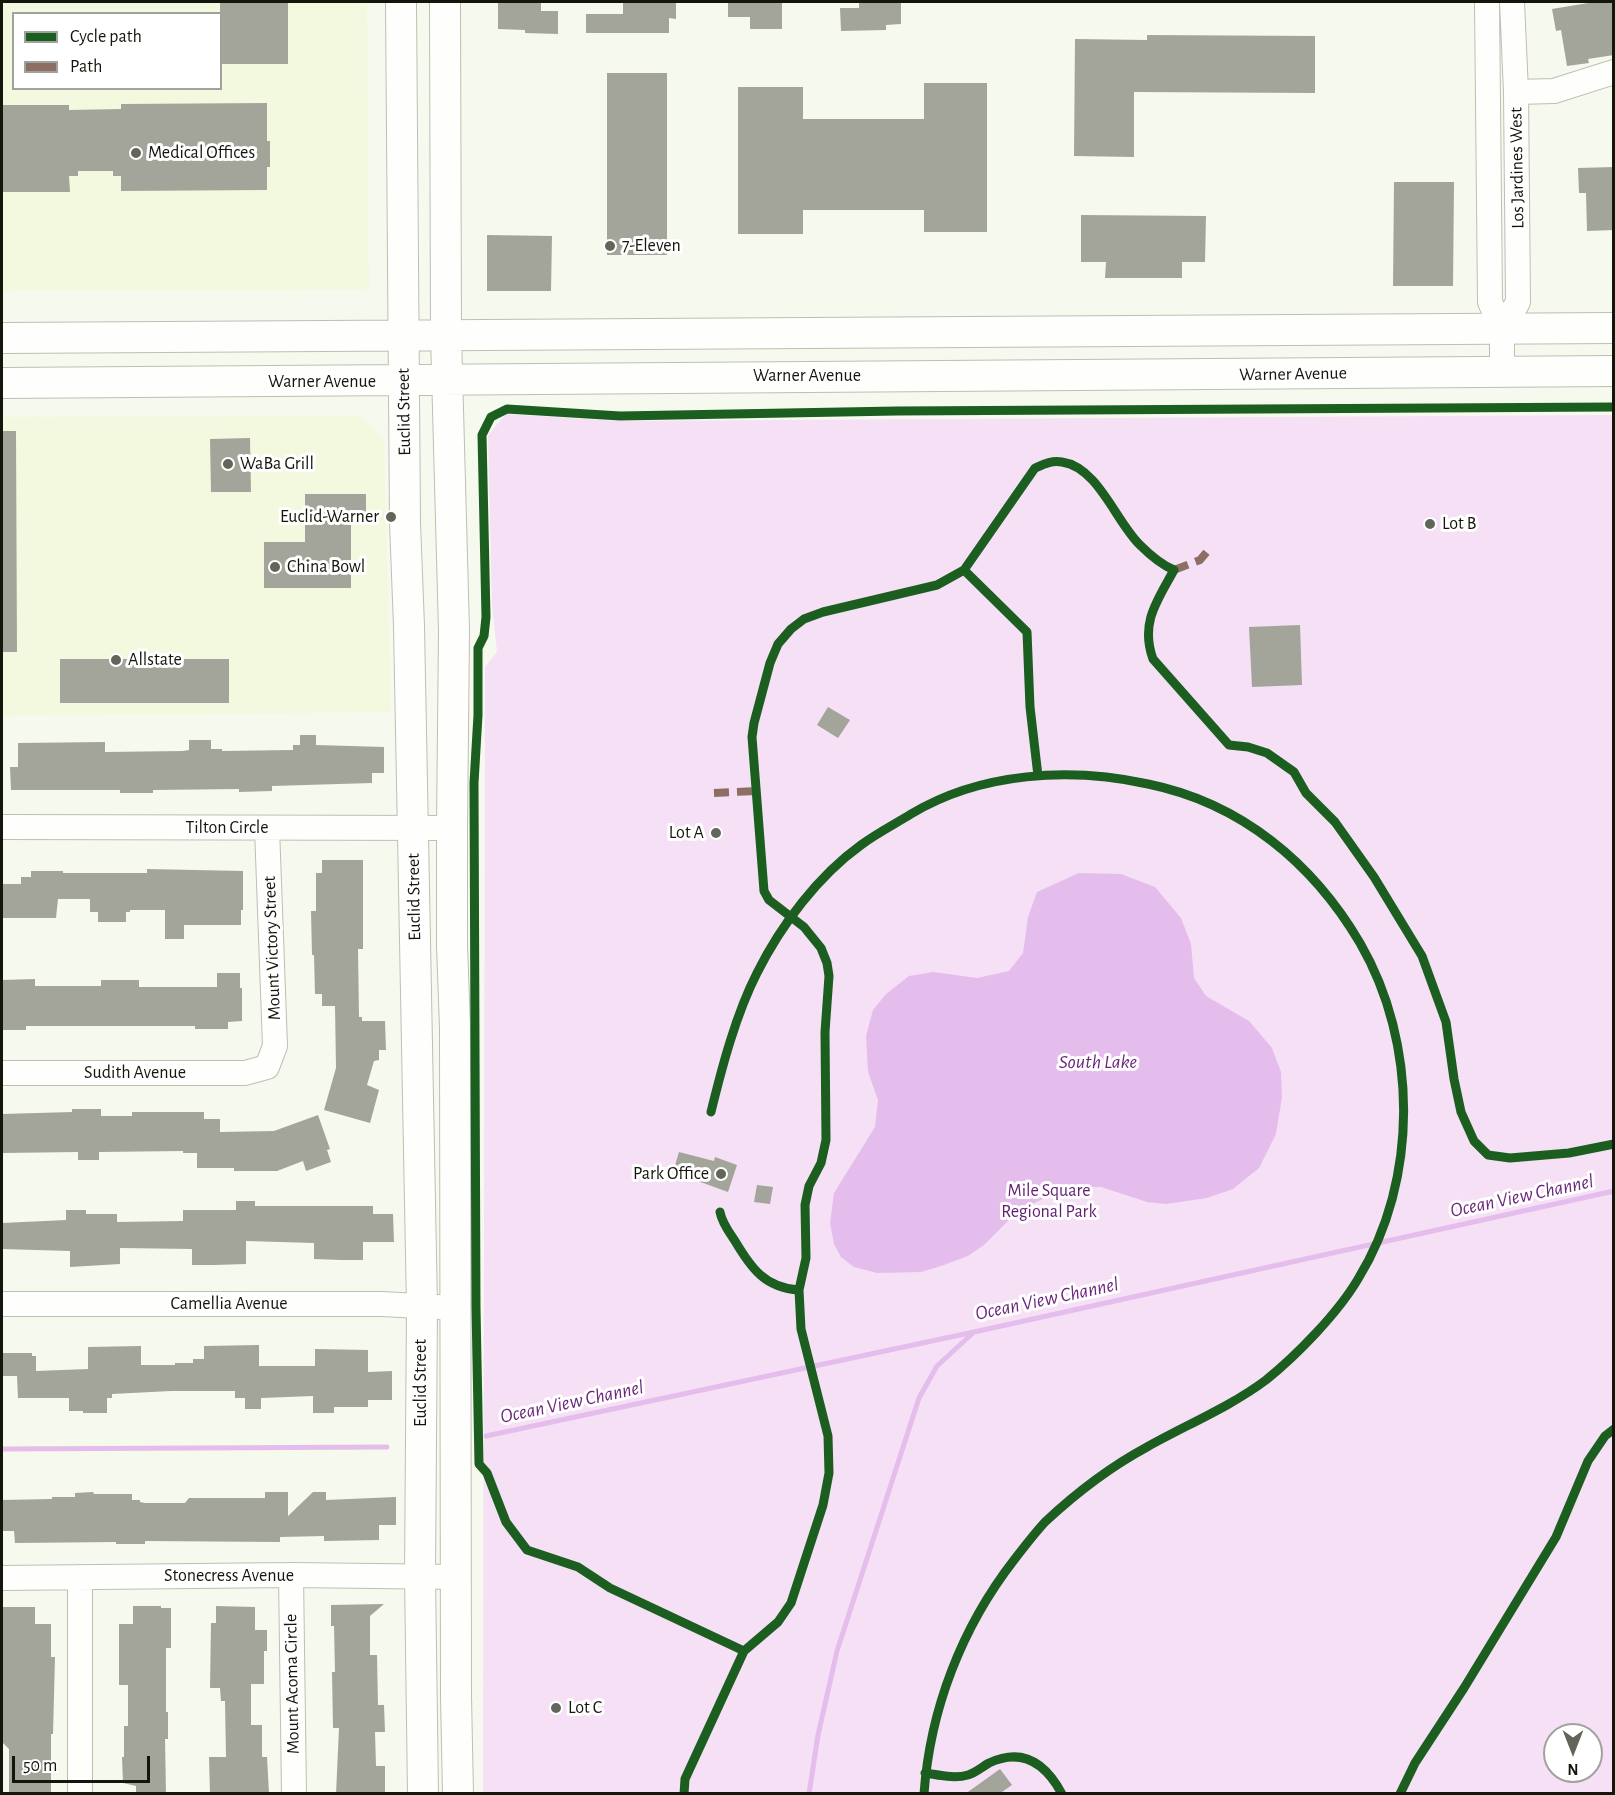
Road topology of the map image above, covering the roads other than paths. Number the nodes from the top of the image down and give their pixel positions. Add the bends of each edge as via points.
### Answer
1 (401, 2) edge
2 (445, 2) edge
3 (1487, 2) edge
4 (1512, 2) edge
5 (1614, 72) edge
6 (1516, 92) junction
7 (1614, 328) edge
8 (1502, 330) junction
9 (446, 335) junction
10 (403, 336) junction
11 (2, 338) edge
12 (1614, 371) edge
13 (1502, 372) junction
14 (447, 380) junction
15 (403, 381) junction
16 (2, 383) edge
17 (2, 827) edge
18 (267, 828) junction
19 (412, 828) junction
20 (452, 828) junction
21 (267, 1067) joint
22 (2, 1073) edge
23 (2, 1304) edge
24 (422, 1307) junction
25 (456, 1308) junction
26 (291, 1575) junction
27 (420, 1576) junction
28 (80, 1577) junction
29 (457, 1577) junction
30 (2, 1578) edge
31 (80, 1794) edge
32 (294, 1794) edge
33 (423, 1794) edge
34 (458, 1794) edge

1 - 10 main road, Euclid Street
2 - 9 main road, Euclid Street
3 - 8 street, Los Jardines West via 1490,303
4 - 6 street, Los Jardines West
5 - 6 street via 1554,91
6 - 8 street, Los Jardines West via 1518,303
7 - 8 main road
8 - 9 main road
8 - 13 street, Los Jardines West
9 - 10 main road
9 - 14 main road, Euclid Street
10 - 11 main road
10 - 15 main road, Euclid Street
12 - 13 main road, Warner Avenue
13 - 14 main road, Warner Avenue
14 - 15 main road, Warner Avenue
14 - 20 main road, Euclid Street via 454,631
15 - 16 main road, Warner Avenue
15 - 19 main road, Euclid Street
17 - 18 street, Tilton Circle
18 - 19 street, Tilton Circle
18 - 21 street, Mount Victory Street via 275,1046
19 - 20 street, Tilton Circle
19 - 24 main road, Euclid Street
20 - 25 main road, Euclid Street
21 - 22 street, Sudith Avenue via 245,1073
23 - 24 street, Camellia Avenue
24 - 25 street, Camellia Avenue
24 - 27 main road, Euclid Street
25 - 29 main road, Euclid Street
26 - 27 street, Stonecress Avenue
26 - 28 street, Stonecress Avenue
26 - 32 street, Mount Acoma Circle
27 - 29 street, Stonecress Avenue
27 - 33 main road, Euclid Street
28 - 30 street, Stonecress Avenue
28 - 31 street
29 - 34 main road, Euclid Street

